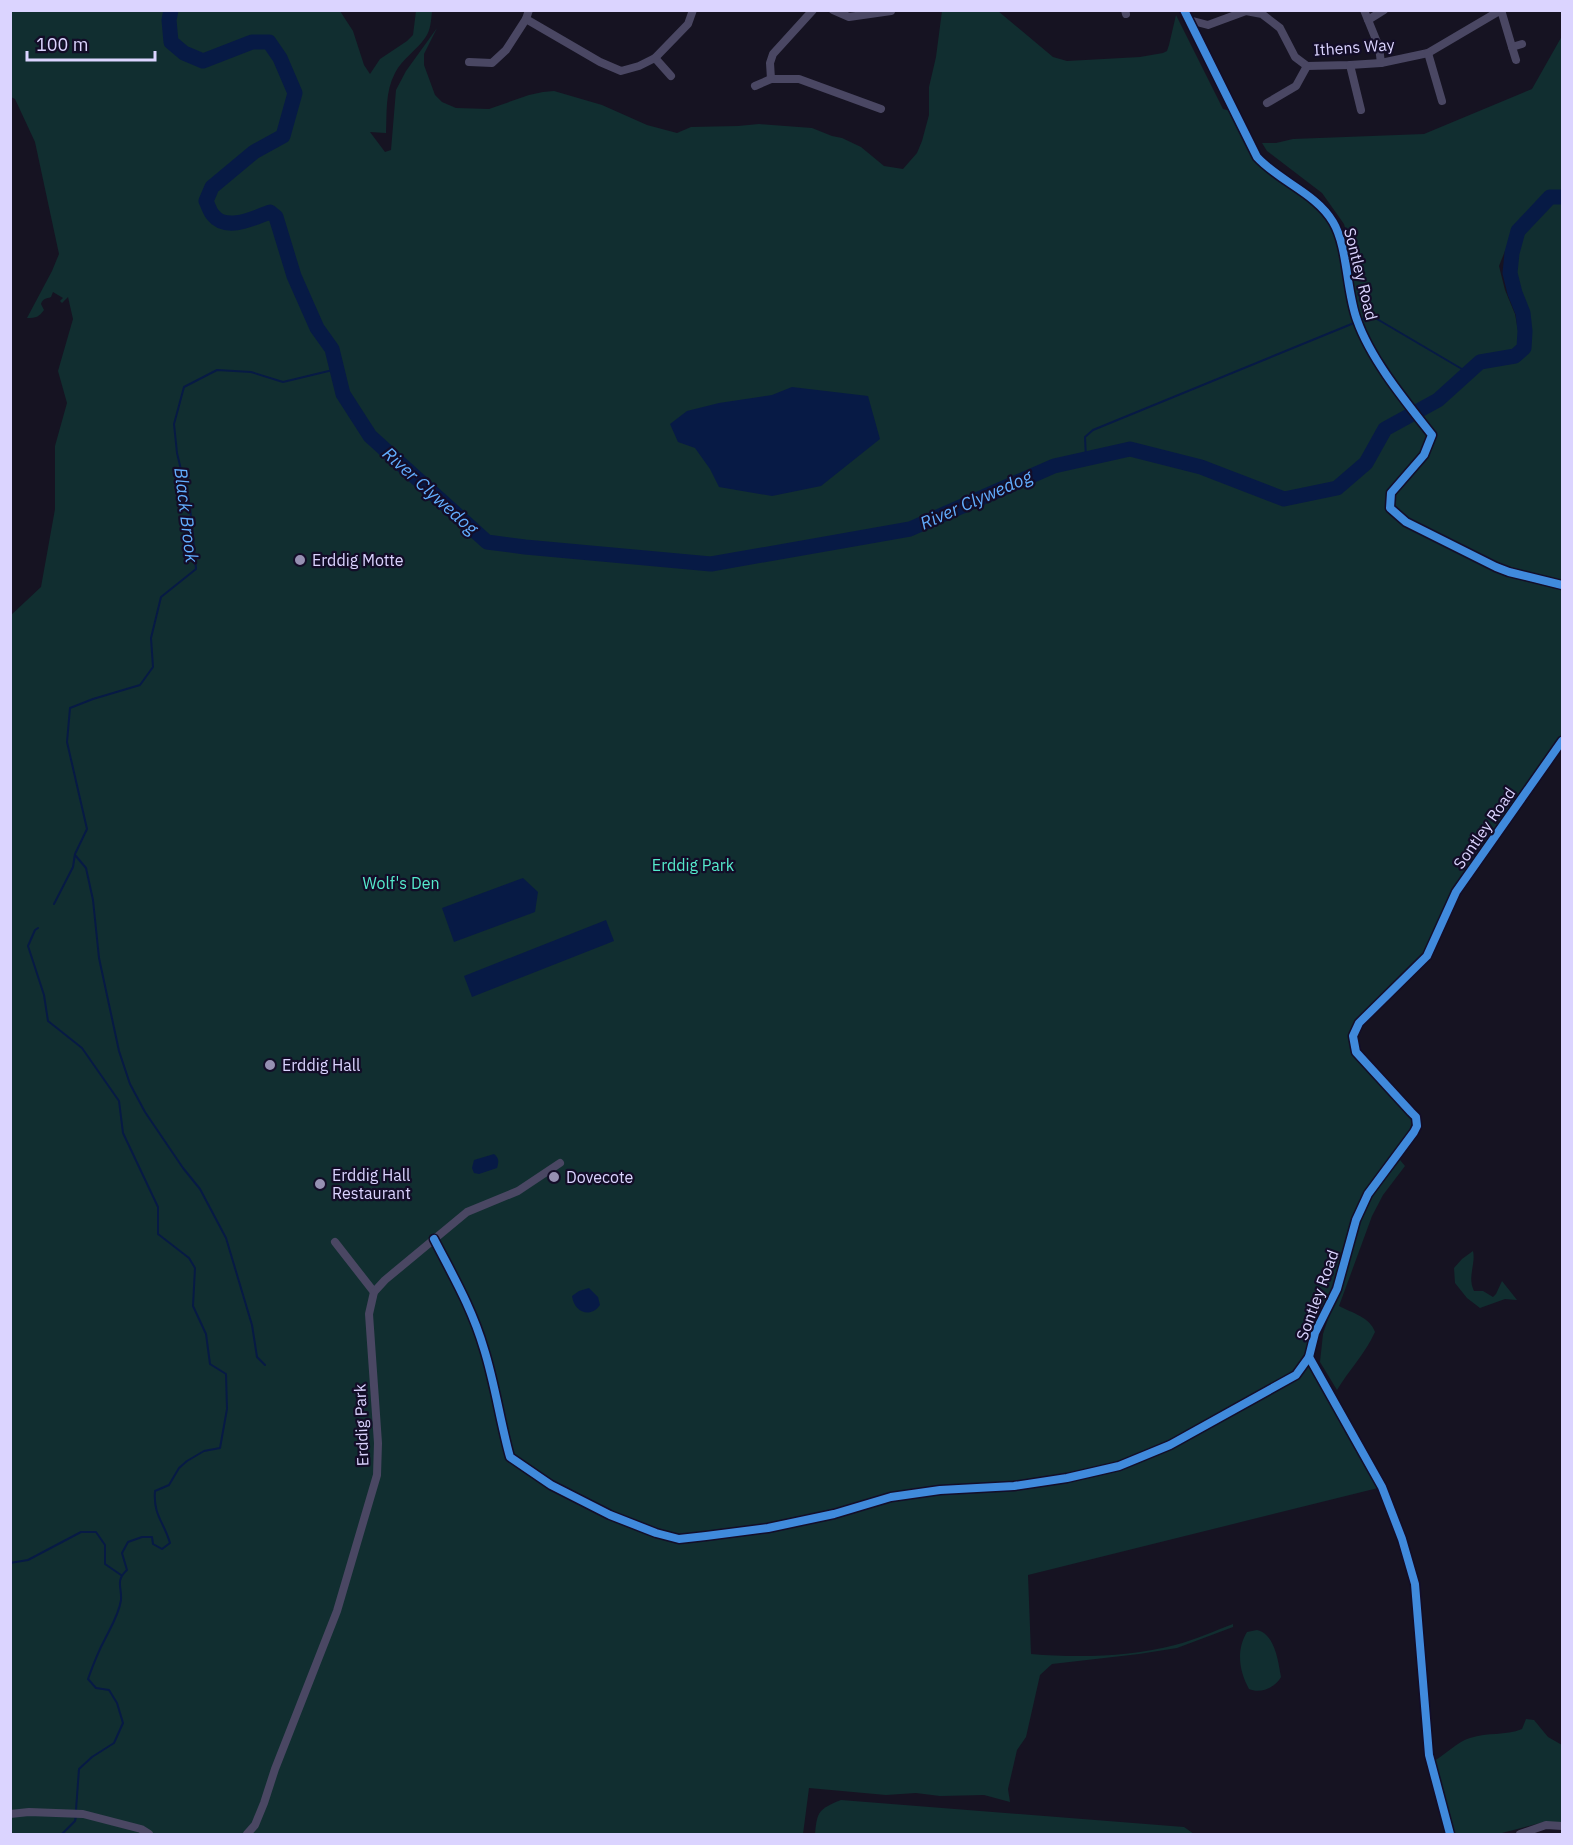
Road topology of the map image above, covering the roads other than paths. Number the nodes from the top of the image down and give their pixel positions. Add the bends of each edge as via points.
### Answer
1 (693, 10) edge
2 (813, 10) edge
3 (833, 10) edge
4 (1184, 10) edge
5 (1364, 10) edge
6 (1384, 10) edge
7 (1501, 10) edge
8 (891, 11) edge
9 (527, 15) edge
10 (1189, 20) junction
11 (1368, 20) junction
12 (1522, 44) dead end
13 (1512, 47) junction
14 (1428, 53) junction
15 (655, 58) junction
16 (1516, 60) dead end
17 (469, 62) dead end
18 (1380, 63) junction
19 (1350, 65) junction
20 (1307, 66) junction
21 (671, 76) dead end
22 (771, 78) junction
23 (755, 86) dead end
24 (1442, 101) dead end
25 (1267, 103) dead end
26 (881, 109) dead end
27 (1361, 110) dead end
28 (1563, 585) edge
29 (1563, 741) edge
30 (560, 1163) dead end
31 (434, 1239) junction
32 (336, 1242) dead end
33 (374, 1292) junction
34 (1309, 1356) junction
35 (10, 1814) edge
36 (1563, 1826) edge
37 (149, 1834) edge
38 (247, 1834) edge
39 (1450, 1834) edge
40 (1520, 1834) edge

1 - 15 street via 688,24
2 - 22 street via 773,54
3 - 8 street via 849,17
4 - 10 street, Sontley Road
5 - 11 street
6 - 11 street
7 - 13 street
7 - 14 street, Ithens Way
9 - 15 street via 600,62 621,71
9 - 17 street via 506,50 492,63
10 - 20 street, Ithens Way via 1208,25 1246,11 1262,14 1280,28 1295,57
10 - 28 street, Sontley Road via 1257,157 1269,170 1314,200 1335,224 1358,323 1381,367 1432,435 1424,455 1391,493 1390,508 1406,522 1496,567
11 - 18 street via 1379,47
12 - 13 street
13 - 16 street
14 - 18 street, Ithens Way
14 - 24 street
15 - 21 street
18 - 19 street, Ithens Way
19 - 20 street, Ithens Way
19 - 27 street
20 - 25 street via 1296,86
22 - 23 street
22 - 26 street via 799,79
29 - 34 street, Sontley Road via 1456,892 1427,956 1359,1023 1353,1036 1356,1052 1416,1117 1417,1126 1368,1194 1356,1220 1337,1289 1315,1333
30 - 31 street via 518,1191 467,1212
31 - 33 street
31 - 34 street via 464,1294 484,1348 510,1457 551,1485 610,1515 680,1539 768,1528 891,1497 1014,1486 1119,1466 1170,1445 1296,1375
32 - 33 street
33 - 38 street, Erddig Park via 369,1314 377,1475 337,1611 264,1803
34 - 39 street, Sontley Road via 1382,1487 1402,1539 1415,1584 1429,1755
35 - 37 street via 81,1814
36 - 40 street via 1546,1825

